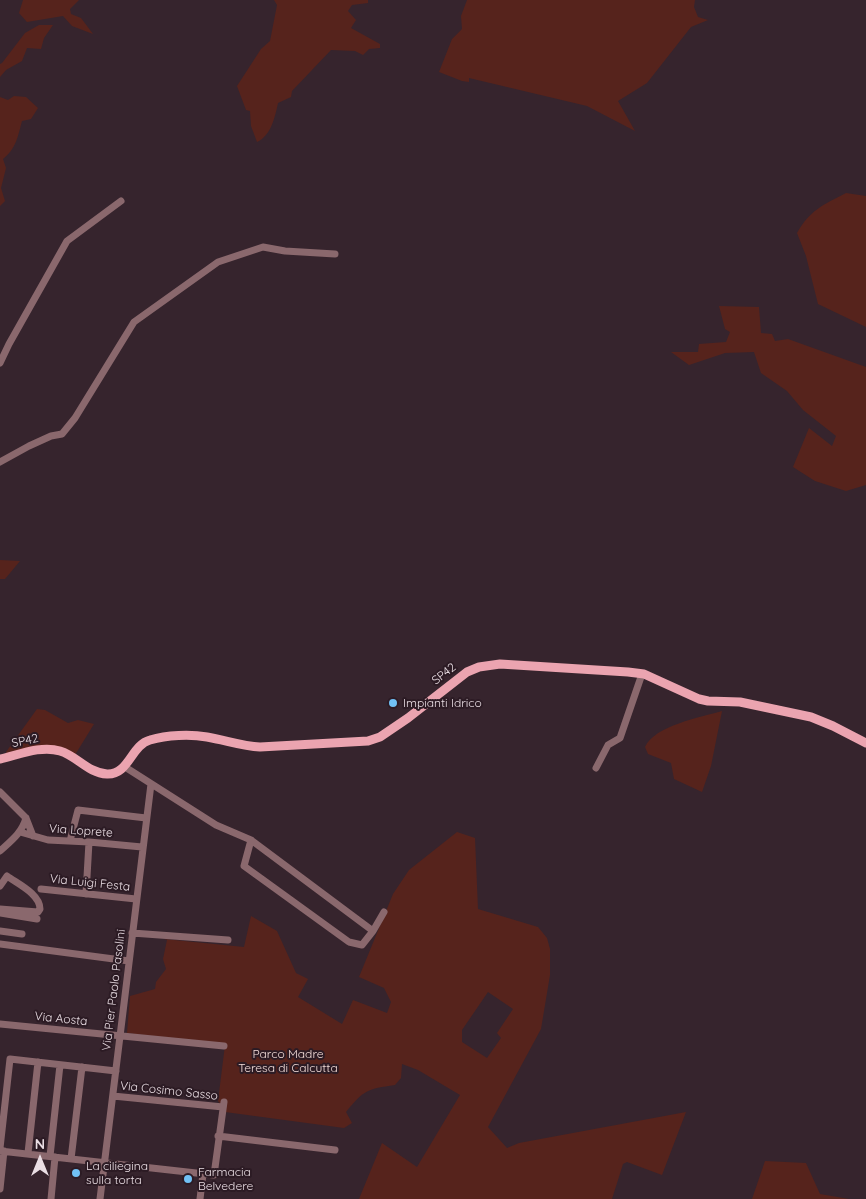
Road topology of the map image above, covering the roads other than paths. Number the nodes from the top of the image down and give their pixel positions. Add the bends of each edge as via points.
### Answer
1 (121, 201) dead end
2 (335, 254) dead end
3 (0, 363) edge
4 (0, 462) edge
5 (642, 674) junction
6 (866, 743) edge
7 (0, 759) edge
8 (125, 767) junction
9 (596, 768) dead end
10 (151, 784) junction
11 (0, 792) edge
12 (26, 818) junction
13 (146, 818) junction
14 (20, 832) junction
15 (34, 836) junction
16 (70, 840) junction
17 (251, 840) junction
18 (89, 842) junction
19 (142, 847) junction
20 (0, 851) edge
21 (0, 886) edge
22 (41, 889) dead end
23 (86, 894) junction
24 (136, 899) junction
25 (0, 909) edge
26 (384, 912) dead end
27 (0, 914) edge
28 (37, 919) dead end
29 (0, 931) edge
30 (373, 931) junction
31 (132, 933) junction
32 (22, 934) dead end
33 (228, 940) dead end
34 (0, 944) edge
35 (129, 961) junction
36 (0, 1024) edge
37 (120, 1036) junction
38 (224, 1046) dead end
39 (38, 1062) junction
40 (60, 1064) junction
41 (82, 1067) junction
42 (116, 1071) junction
43 (113, 1096) junction
44 (218, 1136) junction
45 (1, 1150) edge
46 (335, 1150) dead end
47 (28, 1153) junction
48 (52, 1156) junction
49 (71, 1159) junction
50 (105, 1163) junction
51 (203, 1174) junction
52 (0, 1190) edge
53 (51, 1199) edge
54 (100, 1199) edge
55 (200, 1199) edge

1 - 3 street via 67,241
2 - 4 street via 285,251 263,246 218,262 134,322 62,434 36,442
5 - 6 main road, SP42 / SP42 via 708,701 740,702 811,717
5 - 8 main road, SP42 / SP42 via 490,665 467,672 408,718 380,737 368,741 260,747 206,737 160,738 143,742
5 - 9 street via 620,738 608,746
7 - 8 main road, SP42 / SP42 via 50,749 61,751 96,772 114,773
8 - 10 street
10 - 13 street, Via Pier Paolo Pasolini
10 - 17 street via 216,825
11 - 12 street
12 - 14 street
12 - 15 street
13 - 16 street via 78,810
13 - 19 street, Via Pier Paolo Pasolini
14 - 15 street, Via Loprete
14 - 20 street
15 - 16 street, Via Loprete
16 - 18 street, Via Loprete
17 - 30 street
17 - 30 street via 244,866 349,942 362,946
18 - 19 street, Via Loprete
18 - 23 street
19 - 24 street, Via Pier Paolo Pasolini
21 - 25 street via 7,876 38,900 40,909 38,912
22 - 23 street, Via Luigi Festa
23 - 24 street, Via Luigi Festa
24 - 31 street, Via Pier Paolo Pasolini
26 - 30 street
27 - 28 street
29 - 32 street
31 - 33 street
31 - 35 street, Via Pier Paolo Pasolini
34 - 35 street
35 - 37 street, Via Pier Paolo Pasolini
36 - 37 street, Via Aosta
37 - 38 street, Via Aosta
37 - 42 street, Via Pier Paolo Pasolini
39 - 40 street
39 - 45 street via 10,1059
39 - 47 street
40 - 41 street
40 - 48 street
41 - 42 street
41 - 49 street
42 - 43 street, Via Pier Paolo Pasolini
43 - 44 street, Via Cosimo Sasso via 223,1105
43 - 50 street, Via Pier Paolo Pasolini
44 - 46 street
44 - 51 street via 214,1175
45 - 47 street
45 - 52 street
47 - 48 street
48 - 49 street
48 - 53 street
49 - 50 street
50 - 51 street
50 - 54 street, Via Pier Paolo Pasolini
51 - 55 street

